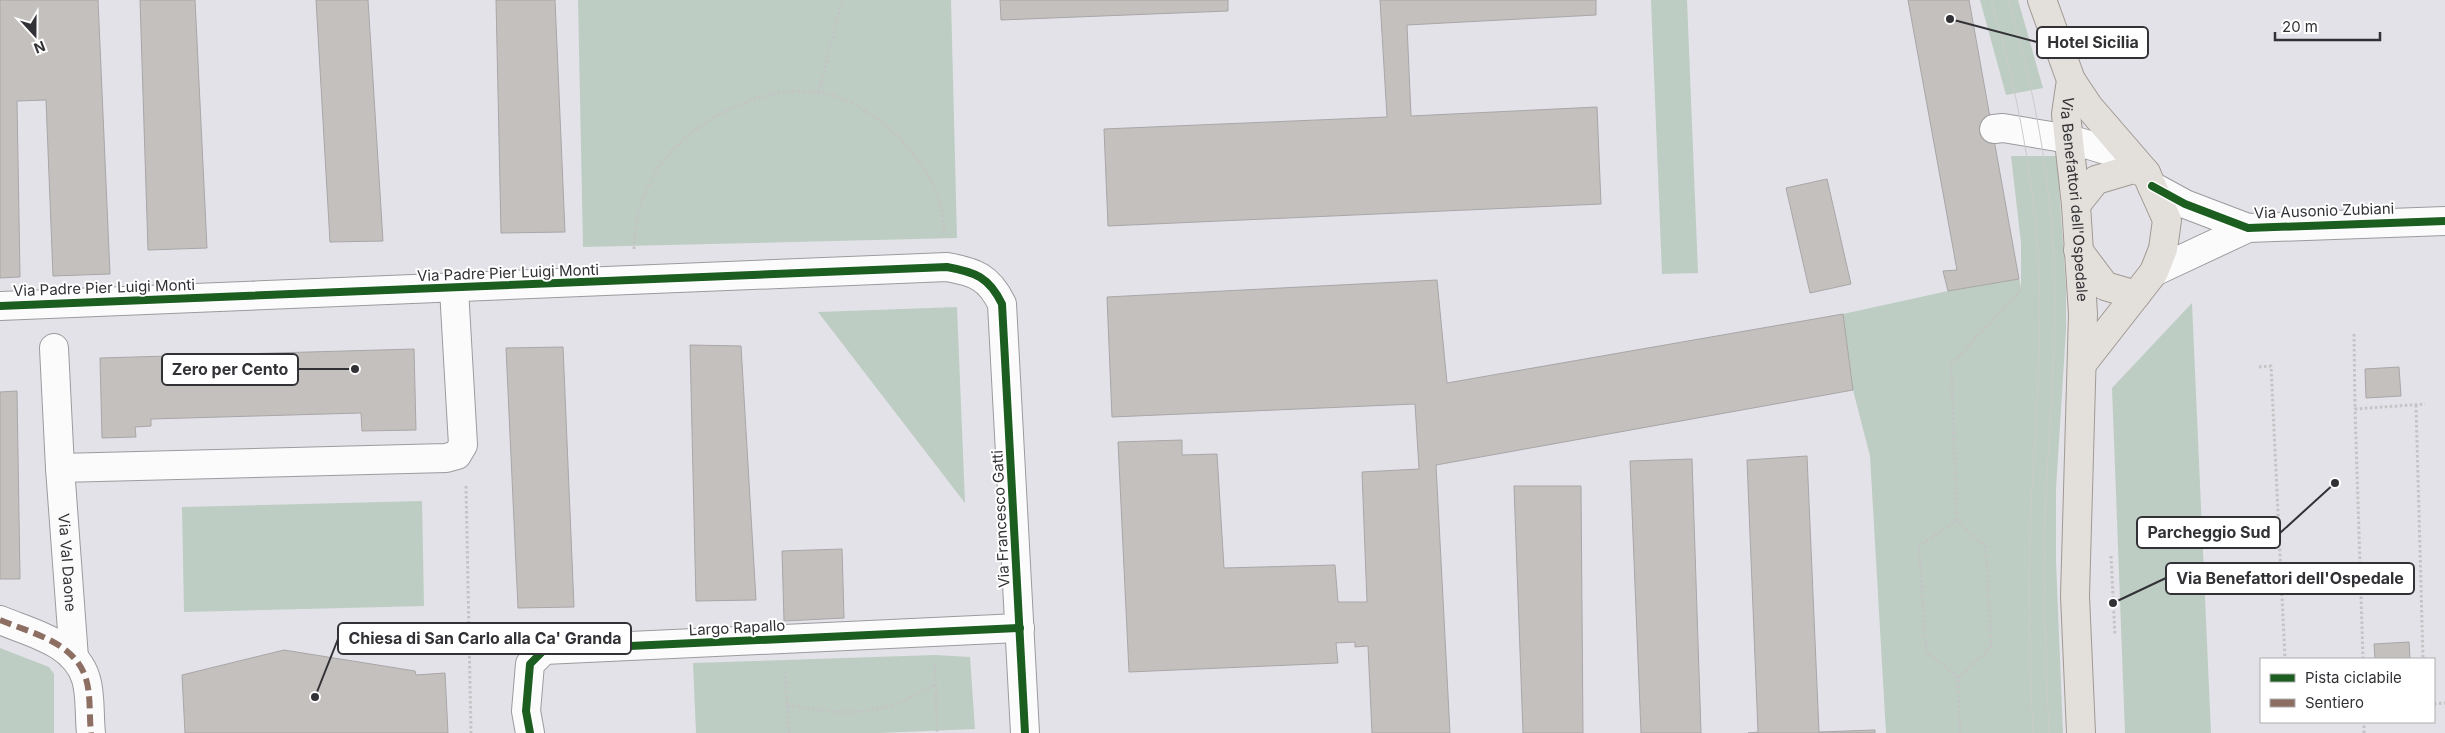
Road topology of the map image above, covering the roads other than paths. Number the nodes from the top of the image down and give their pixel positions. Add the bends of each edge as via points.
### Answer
1 (2042, 0) edge
2 (2071, 80) junction
3 (1994, 129) dead end
4 (2069, 139) junction
5 (2144, 176) junction
6 (2076, 205) junction
7 (2445, 221) edge
8 (2248, 228) junction
9 (2078, 250) junction
10 (2154, 272) junction
11 (454, 289) junction
12 (2136, 295) junction
13 (1002, 304) joint
14 (0, 306) edge
15 (54, 348) dead end
16 (2082, 364) junction
17 (60, 468) junction
18 (0, 620) edge
19 (1020, 628) junction
20 (74, 658) junction
21 (91, 733) edge
22 (530, 733) edge
23 (1024, 733) edge
24 (2081, 733) edge

1 - 2 main road, Via Benefattori dell'Ospedale
2 - 4 main road, Via Benefattori dell'Ospedale via 2066,114
2 - 5 main road, Via Ausonio Zubiani
3 - 4 street, Via Ausonio Zubiani
4 - 5 street, Via Ausonio Zubiani via 2109,151
4 - 6 main road, Via Benefattori dell'Ospedale
5 - 6 main road via 2096,180
5 - 8 street, Via Ausonio Zubiani via 2185,204
5 - 10 main road, Via Ausonio Zubiani via 2166,220 2163,249
6 - 9 main road, Via Benefattori dell'Ospedale
7 - 8 street, Via Ausonio Zubiani
8 - 10 street, Via Ausonio Zubiani
9 - 12 main road via 2105,286
9 - 16 main road, Via Benefattori dell'Ospedale via 2083,314
10 - 12 main road, Via Ausonio Zubiani
11 - 13 street, Via Padre Pier Luigi Monti via 947,267 974,272 995,289
11 - 14 street, Via Padre Pier Luigi Monti
11 - 17 street, Via Padre Pier Luigi Monti via 463,446 457,454 436,458
12 - 16 main road, Via Ausonio Zubiani
13 - 19 street, Via Francesco Gatti
15 - 17 street
16 - 24 main road, Via Benefattori dell'Ospedale via 2075,596
17 - 20 street, Via Val Daone
18 - 20 street, Via Val Daone via 62,645
19 - 22 street, Largo Rapallo via 544,650 530,664 526,711
19 - 23 street, Via Francesco Gatti
20 - 21 street, Via Val Daone via 86,678

